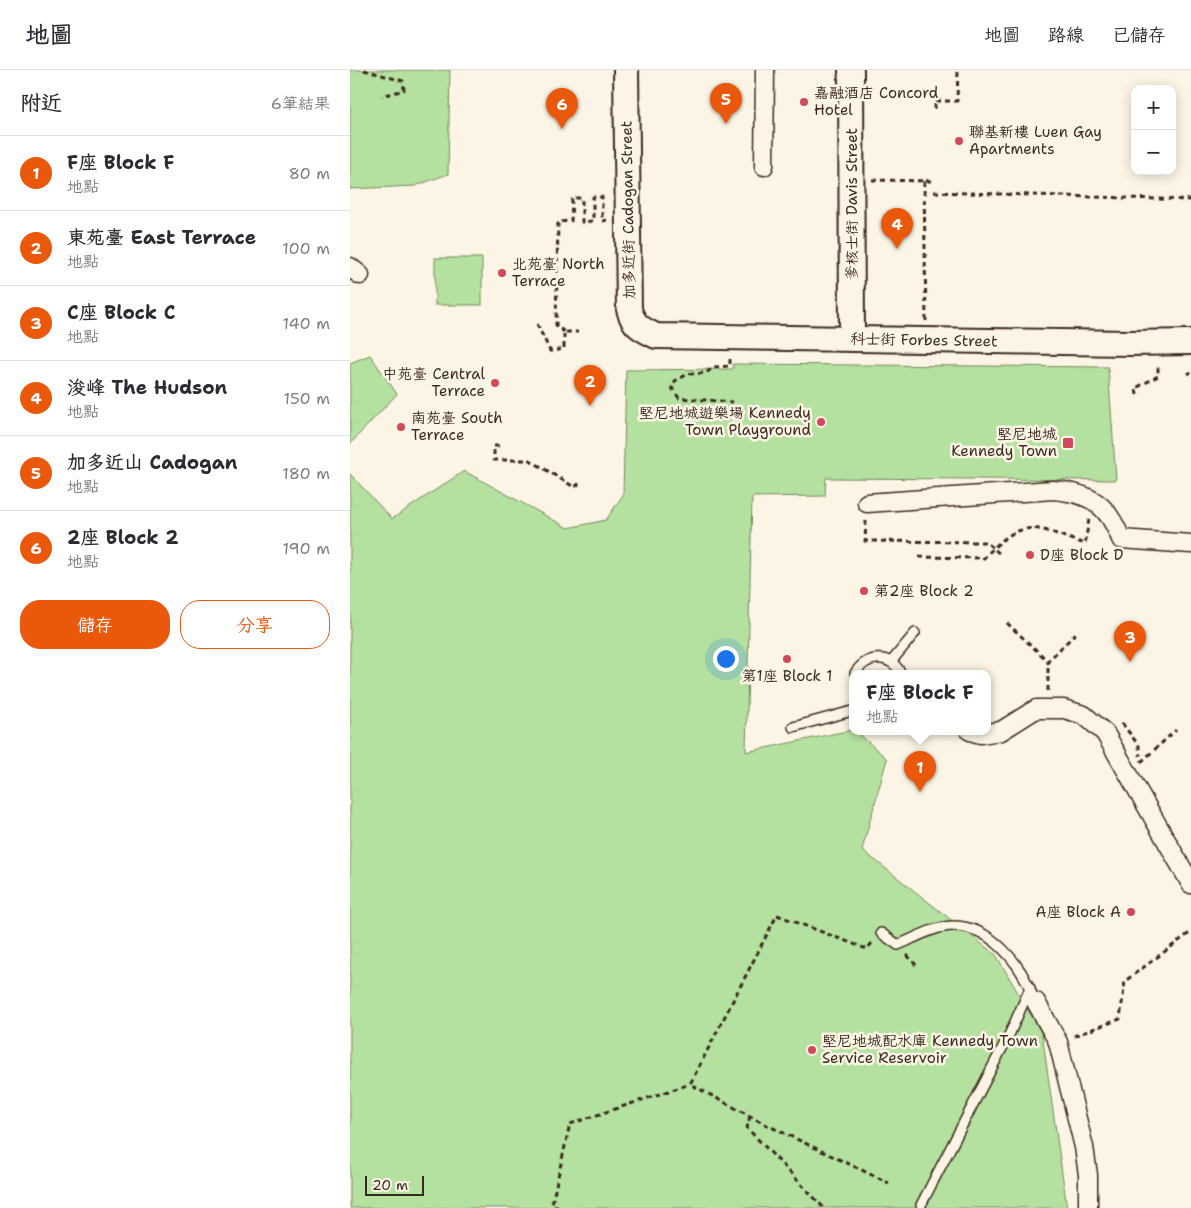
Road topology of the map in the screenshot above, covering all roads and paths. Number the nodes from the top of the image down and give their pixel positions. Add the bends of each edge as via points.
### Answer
1 (364, 70) edge
2 (626, 70) edge
3 (765, 70) edge
4 (851, 70) edge
5 (958, 70) edge
6 (382, 96) dead end
7 (935, 109) dead end
8 (764, 166) dead end
9 (867, 180) dead end
10 (924, 181) junction
11 (934, 182) dead end
12 (934, 192) dead end
13 (1191, 200) edge
14 (602, 221) dead end
15 (918, 323) dead end
16 (537, 324) dead end
17 (564, 332) junction
18 (578, 332) dead end
19 (656, 336) joint
20 (852, 339) junction
21 (1185, 344) edge
22 (1158, 364) dead end
23 (725, 367) dead end
24 (1136, 395) dead end
25 (733, 402) dead end
26 (499, 446) dead end
27 (578, 480) dead end
28 (867, 503) dead end
29 (865, 541) dead end
30 (1085, 544) dead end
31 (1191, 544) edge
32 (993, 548) junction
33 (1000, 554) dead end
34 (919, 557) dead end
35 (1007, 623) dead end
36 (1076, 633) dead end
37 (915, 634) dead end
38 (1048, 661) junction
39 (891, 662) junction
40 (857, 670) edge
41 (898, 670) edge
42 (1048, 693) dead end
43 (849, 712) edge
44 (794, 727) dead end
45 (1176, 730) dead end
46 (991, 732) edge
47 (1141, 762) dead end
48 (1191, 884) edge
49 (1191, 932) edge
50 (881, 933) dead end
51 (867, 949) dead end
52 (1033, 995) junction
53 (1058, 1042) junction
54 (690, 1084) junction
55 (750, 1116) junction
56 (889, 1183) dead end
57 (921, 1205) dead end
58 (559, 1208) edge
59 (824, 1208) edge
60 (1088, 1208) edge

1 - 6 path via 403,81 404,90
2 - 19 main road, 加多近街 Cadogan Street via 629,309 633,323
3 - 8 street
4 - 20 main road, 爹核士街 Davis Street
5 - 7 path via 958,101 935,101
9 - 10 path
10 - 11 path
10 - 15 path via 926,324
12 - 13 path
14 - 17 path via 602,197 593,197 593,221 582,222 582,198 572,198 571,221 558,222 556,325
16 - 17 path via 550,351 564,350
17 - 18 path
19 - 20 main road, 科士街 Forbes Street
20 - 21 main road, 科士街 Forbes Street
22 - 24 path via 1158,376 1136,388
23 - 25 path via 688,374 675,382 672,388 680,398
26 - 27 path via 494,446 494,460 530,460 574,487
28 - 31 street via 1054,490 1092,499 1114,521 1121,540
29 - 32 path via 986,542
30 - 32 path via 1024,528 1005,537
32 - 33 path
32 - 34 path via 984,558
35 - 38 path
36 - 38 path
37 - 39 lane
38 - 42 path
39 - 40 lane via 875,658
39 - 41 lane
43 - 44 lane
45 - 47 path
46 - 48 street via 1002,731 1036,709 1064,709 1084,715 1105,734
49 - 53 path via 1125,980 1120,1019
50 - 52 lane via 898,945 943,927 964,927 975,931 1009,955
51 - 54 path via 777,915
52 - 53 street
52 - 57 lane
53 - 60 street via 1084,1147
54 - 55 path
54 - 58 path via 570,1124 552,1203
55 - 56 path
55 - 59 path via 747,1128

